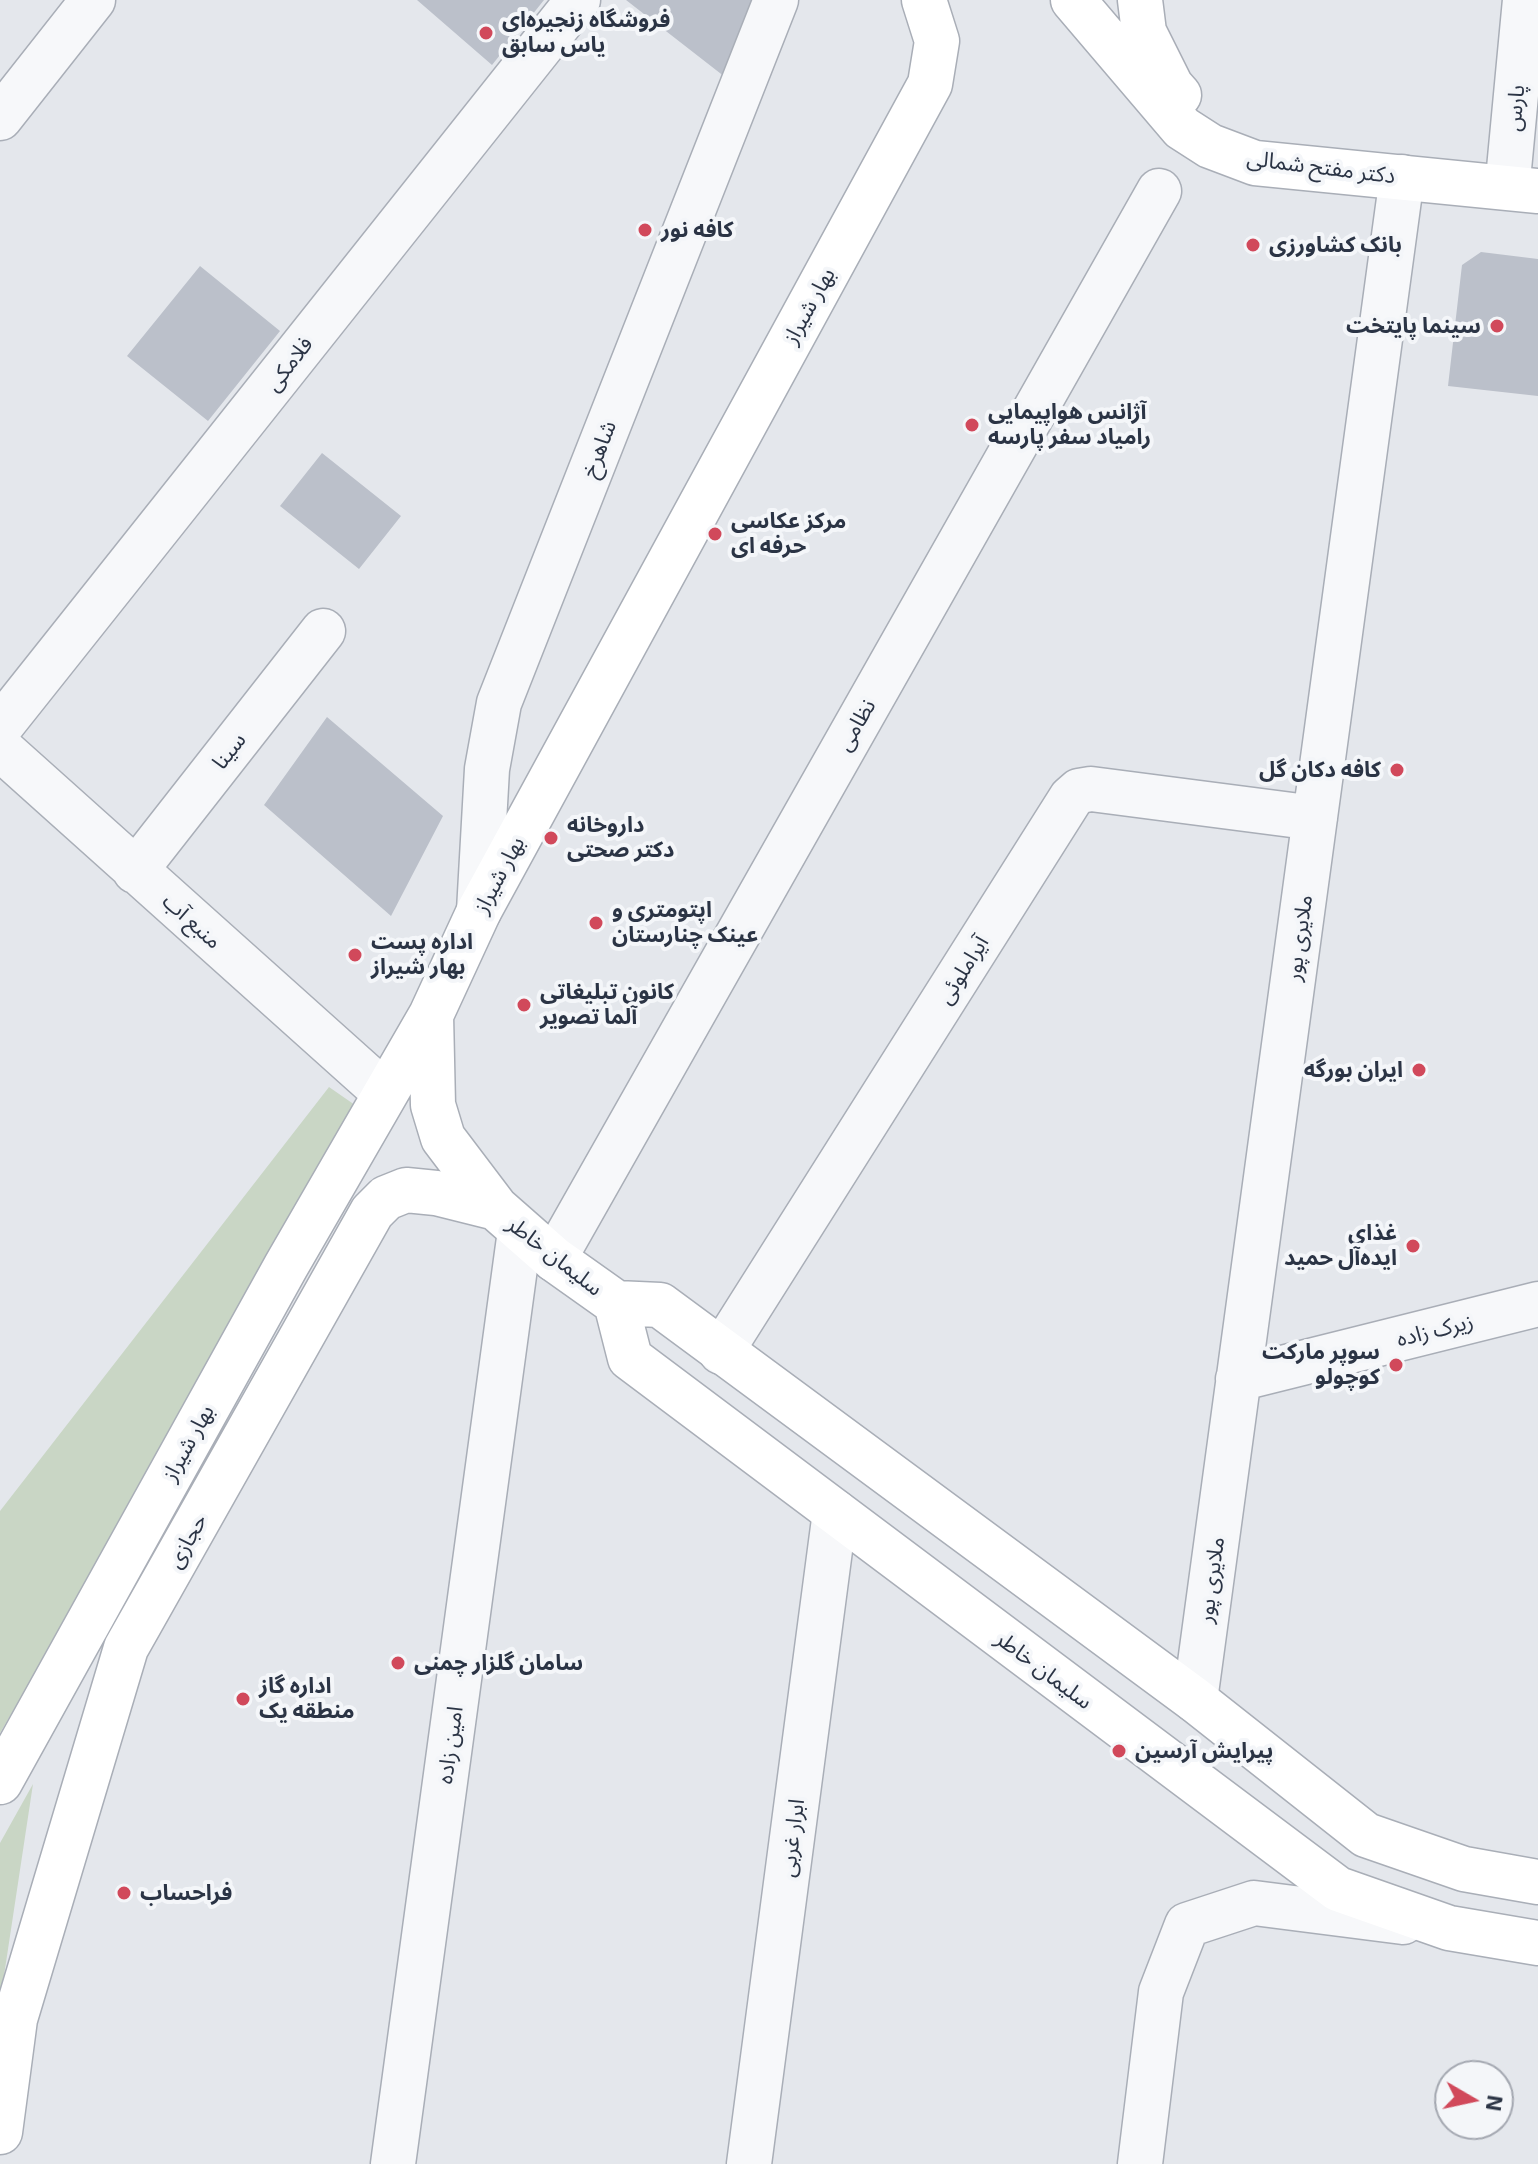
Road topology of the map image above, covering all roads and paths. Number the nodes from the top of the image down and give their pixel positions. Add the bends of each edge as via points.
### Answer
1 (93, 0) edge
2 (578, 0) edge
3 (776, 0) edge
4 (924, 0) edge
5 (1073, 0) edge
6 (1140, 0) edge
7 (1525, 0) edge
8 (0, 118) edge
9 (1255, 163) junction
10 (1402, 177) junction
11 (1524, 180) edge
12 (1159, 191) dead end
13 (323, 631) dead end
14 (0, 727) edge
15 (0, 748) edge
16 (1315, 818) junction
17 (135, 871) junction
18 (479, 911) junction
19 (431, 1015) junction
20 (385, 1093) junction
21 (508, 1219) junction
22 (554, 1259) junction
23 (616, 1303) junction
24 (1538, 1304) edge
25 (721, 1352) junction
26 (1238, 1379) junction
27 (835, 1512) junction
28 (1195, 1700) junction
29 (0, 1782) edge
30 (1538, 1882) edge
31 (1449, 1928) junction
32 (1538, 1943) edge
33 (8, 2025) edge
34 (0, 2132) edge
35 (393, 2164) edge
36 (749, 2164) edge
37 (1140, 2164) edge

1 - 8 street
2 - 14 street, فلامکی
3 - 18 street, شاهرخ via 499,703 487,769
4 - 18 main road, بهار شیراز via 937,41 930,84
5 - 9 main road, دکتر مفتح شمالی via 1182,128 1210,146
6 - 9 main road via 1144,32 1171,86
7 - 11 street, پارس
9 - 10 main road, دکتر مفتح شمالی
10 - 11 main road, دکتر مفتح شمالی
10 - 16 street, ملایری پور
12 - 22 street, نظامی
13 - 17 street, سینا
15 - 17 street, منبع آب
16 - 25 street, آیراملوئی via 1091,789 1071,798
16 - 26 street, ملایری پور
17 - 20 street, منبع آب
18 - 19 main road, بهار شیراز
19 - 20 main road, بهار شیراز
19 - 21 main road via 433,1105 443,1138
20 - 29 main road, بهار شیراز
21 - 22 main road, سلیمان خاطر
21 - 33 main road, حجازی via 436,1193 406,1190 386,1198 372,1212 126,1648
21 - 35 street, امین زاده
22 - 23 main road, سلیمان خاطر
23 - 25 main road, سلیمان خاطر via 660,1305
23 - 27 main road, سلیمان خاطر via 630,1358
24 - 26 street, زیرک زاده
25 - 28 main road, سلیمان خاطر
26 - 28 street, ملایری پور
27 - 31 main road, سلیمان خاطر via 1338,1889
27 - 36 street, ابرار غربی
28 - 30 main road, سلیمان خاطر via 1366,1835 1464,1869
31 - 32 main road, سلیمان خاطر
31 - 37 street via 1254,1903 1187,1925 1161,1992
33 - 34 main road, حجازی

